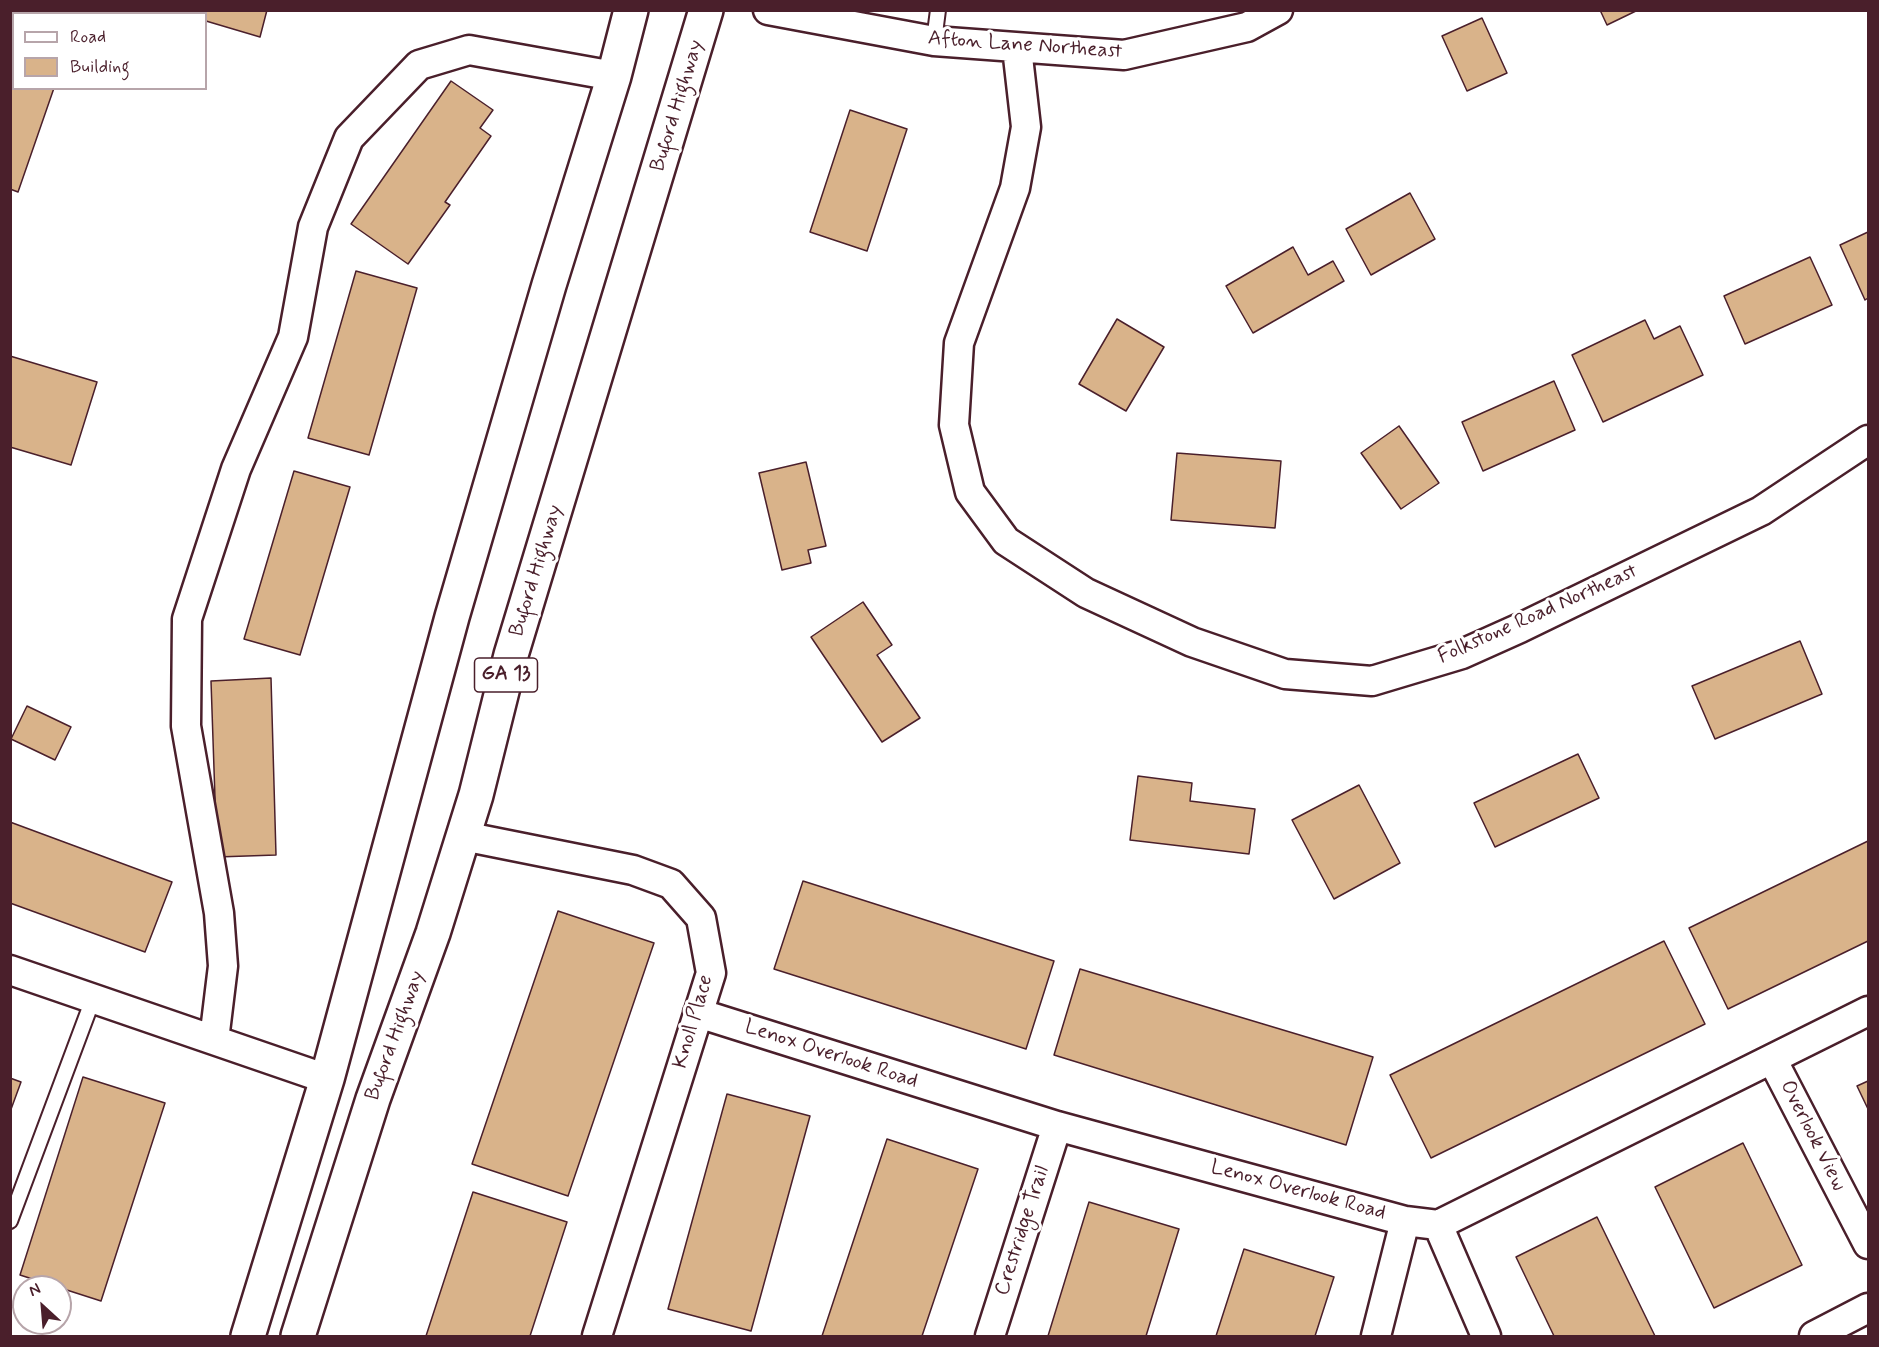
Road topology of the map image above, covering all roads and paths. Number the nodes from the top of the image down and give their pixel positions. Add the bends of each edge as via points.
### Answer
1 (631, 10) edge
2 (706, 10) edge
3 (768, 10) edge
4 (938, 10) edge
5 (1278, 10) edge
6 (934, 41) junction
7 (1017, 48) junction
8 (614, 76) junction
9 (1869, 440) edge
10 (464, 836) junction
11 (10, 970) edge
12 (93, 999) junction
13 (1869, 1011) edge
14 (698, 1013) junction
15 (214, 1040) junction
16 (1772, 1059) junction
17 (327, 1079) junction
18 (1057, 1126) junction
19 (10, 1221) edge
20 (1405, 1221) junction
21 (1438, 1226) junction
22 (1869, 1244) edge
23 (1869, 1308) edge
24 (248, 1336) edge
25 (298, 1336) edge
26 (597, 1336) edge
27 (990, 1336) edge
28 (1376, 1336) edge
29 (1486, 1336) edge
30 (1814, 1336) edge

1 - 8 main road
2 - 10 main road, Buford Highway / GA 13 via 512,655
3 - 6 street, Afton Lane Northeast
4 - 6 lane
5 - 7 street, Afton Lane Northeast via 1247,27 1124,55
6 - 7 street, Afton Lane Northeast
7 - 9 street, Folkstone Road Northeast via 1026,127 1016,188 959,343 954,425 970,492 1006,541 1086,593 1181,637 1285,674 1372,681 1462,654 1541,618 1761,511
8 - 15 street via 469,50 419,65 349,138 313,227 293,337 236,470 187,619 186,726 219,913 223,966
8 - 17 main road via 452,617
10 - 14 street, Knoll Place via 633,870 671,884 701,918 711,973
10 - 25 main road, Buford Highway / GA 13 via 373,1099
11 - 12 street
12 - 15 street
12 - 19 lane
13 - 16 street
14 - 18 street, Lenox Overlook Road
14 - 26 street, Knoll Place
15 - 17 street
16 - 21 street
16 - 22 street, Overlook View
17 - 24 main road
18 - 20 street, Lenox Overlook Road
18 - 27 street, Crestridge Trail
20 - 21 street, Lenox Overlook Road
20 - 28 street
21 - 29 street
23 - 30 street

